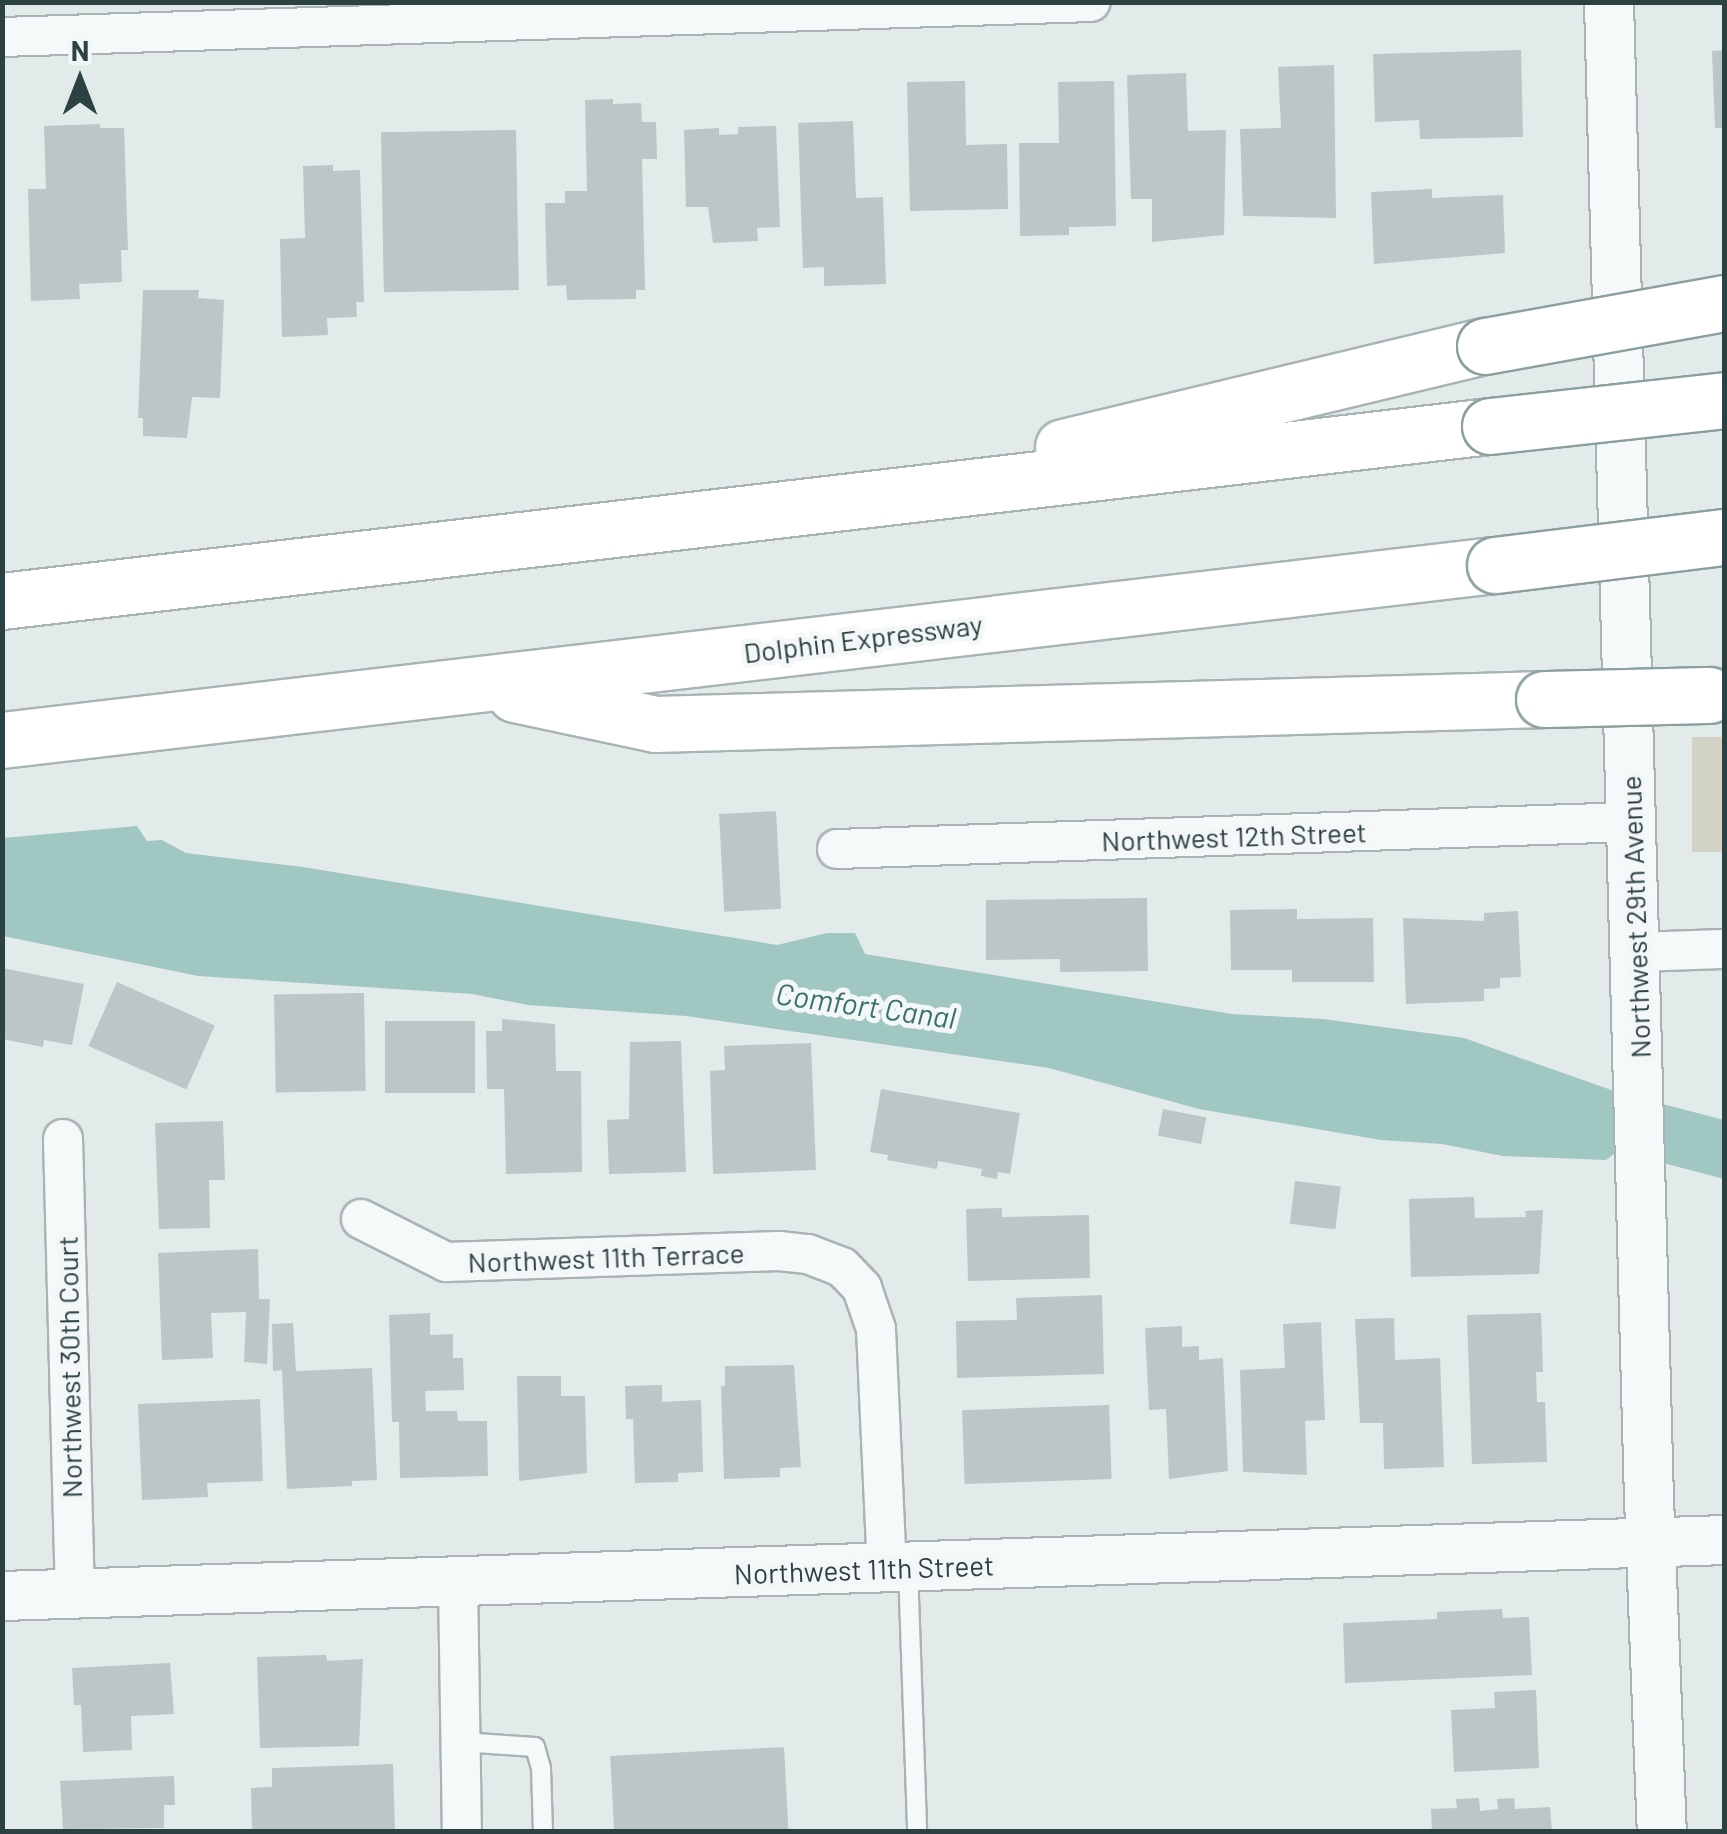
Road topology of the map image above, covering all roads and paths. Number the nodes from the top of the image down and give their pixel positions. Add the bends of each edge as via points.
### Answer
1 (1090, 2) edge
2 (1608, 2) edge
3 (840, 7) edge
4 (2, 37) edge
5 (1724, 303) edge
6 (1724, 400) edge
7 (818, 506) junction
8 (1724, 537) edge
9 (2, 602) edge
10 (468, 684) junction
11 (1717, 694) edge
12 (2, 740) edge
13 (1631, 822) junction
14 (837, 849) dead end
15 (1724, 949) edge
16 (1636, 952) junction
17 (63, 1139) dead end
18 (361, 1219) dead end
19 (1724, 1540) edge
20 (1651, 1542) junction
21 (897, 1568) junction
22 (458, 1583) junction
23 (75, 1595) junction
24 (2, 1596) edge
25 (461, 1742) junction
26 (462, 1832) edge
27 (542, 1832) edge
28 (918, 1832) edge
29 (1662, 1832) edge

1 - 3 street
2 - 13 street, Northwest 29th Avenue
3 - 4 street
5 - 7 highway, bridge via 1485,346
6 - 7 highway, bridge
7 - 9 highway
8 - 10 highway, Dolphin Expressway, bridge
10 - 11 highway, bridge via 654,724
10 - 12 highway, Dolphin Expressway
13 - 14 street, Northwest 12th Street
13 - 16 street, Northwest 29th Avenue
15 - 16 street
16 - 20 street, Northwest 29th Avenue
17 - 23 street, Northwest 30th Court
18 - 21 street, Northwest 11th Terrace via 446,1262 779,1250 827,1259 854,1275 871,1308 879,1350
19 - 20 street, Northwest 11th Street
20 - 21 street, Northwest 11th Street
20 - 29 street, Northwest 29th Avenue
21 - 22 street, Northwest 11th Street
21 - 28 lane
22 - 23 street, Northwest 11th Street
22 - 25 street
23 - 24 street, Northwest 11th Street
25 - 26 street
25 - 27 lane via 534,1747 540,1755

